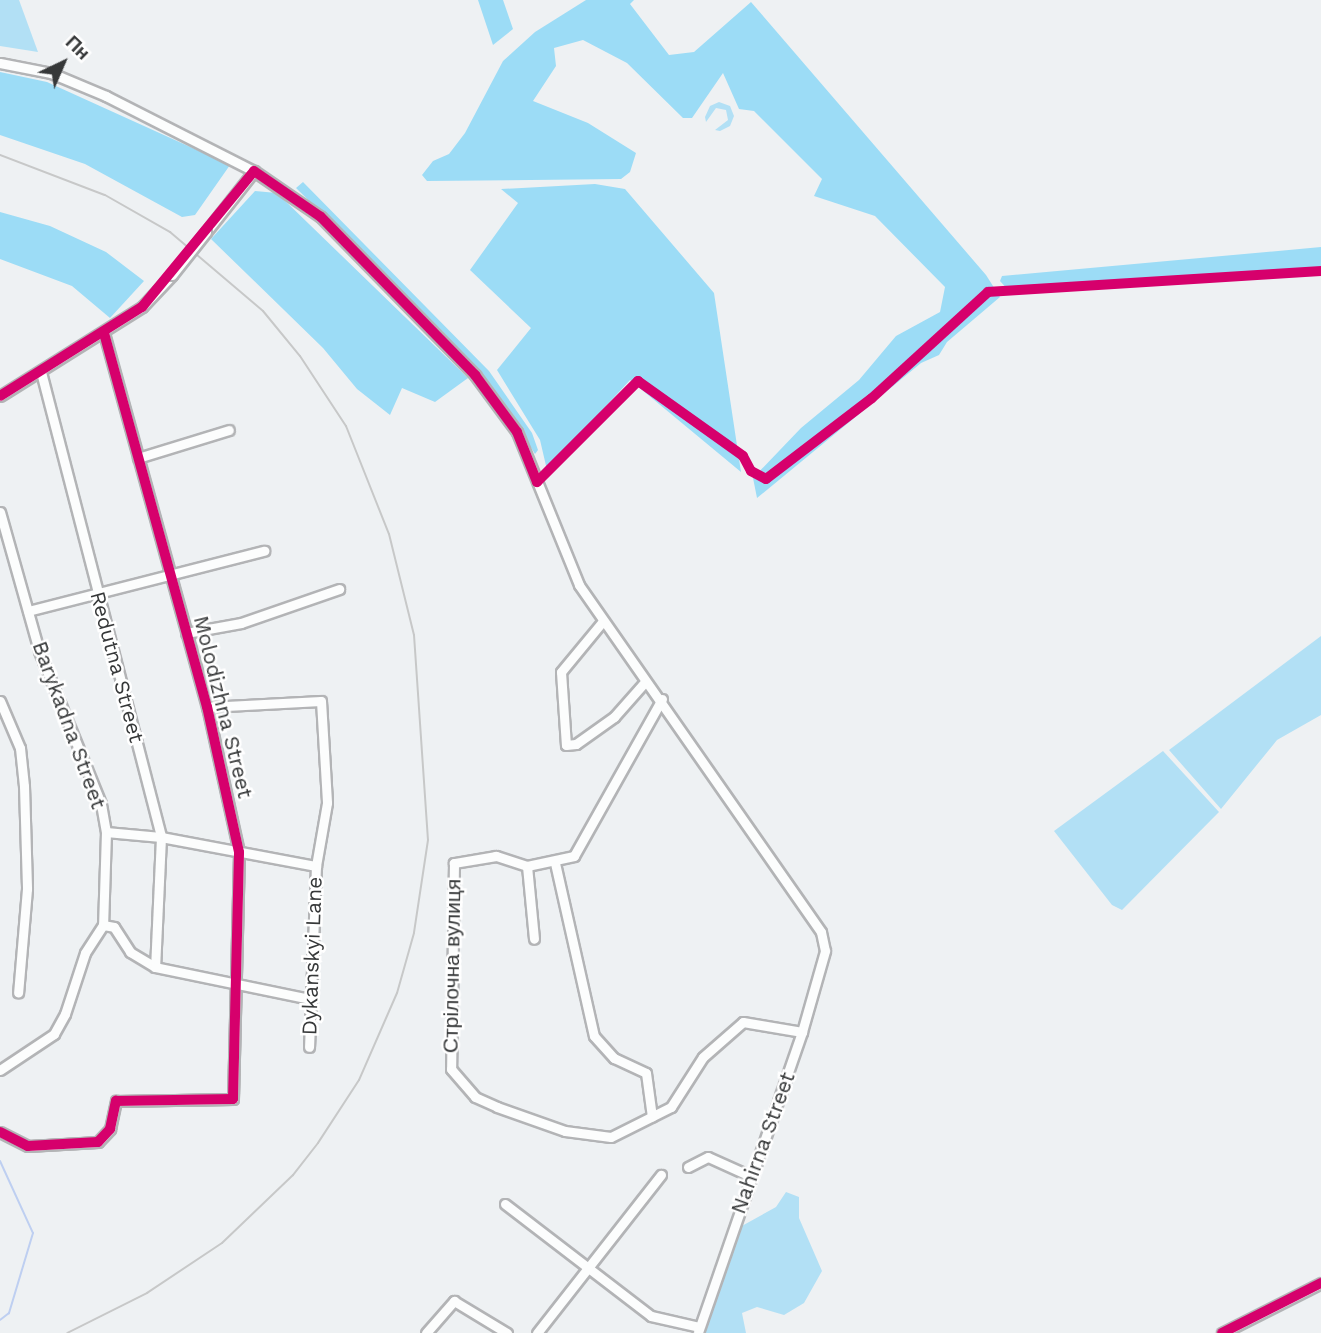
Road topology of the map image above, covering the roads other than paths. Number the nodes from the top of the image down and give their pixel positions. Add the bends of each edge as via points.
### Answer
1 (0, 63) edge
2 (254, 171) junction
3 (104, 333) junction
4 (41, 372) junction
5 (0, 396) edge
6 (229, 430) dead end
7 (138, 458) junction
8 (0, 512) edge
9 (2, 528) edge
10 (264, 551) dead end
11 (168, 575) junction
12 (339, 589) dead end
13 (99, 596) junction
14 (28, 611) junction
15 (603, 621) junction
16 (186, 633) junction
17 (645, 682) junction
18 (663, 699) junction
19 (0, 701) edge
20 (206, 707) junction
21 (106, 832) junction
22 (162, 837) junction
23 (239, 852) junction
24 (555, 863) junction
25 (316, 866) junction
26 (527, 866) junction
27 (103, 925) junction
28 (534, 939) dead end
29 (155, 967) junction
30 (238, 984) junction
31 (18, 993) dead end
32 (310, 999) junction
33 (802, 1032) junction
34 (309, 1047) dead end
35 (0, 1070) edge
36 (652, 1117) junction
37 (0, 1132) edge
38 (688, 1167) dead end
39 (661, 1175) dead end
40 (750, 1176) junction
41 (505, 1204) dead end
42 (586, 1267) junction
43 (1321, 1283) edge
44 (699, 1330) edge
45 (426, 1333) edge
46 (507, 1333) edge
47 (537, 1333) edge
48 (1222, 1333) edge

1 - 2 street via 51,73 106,96
2 - 3 street, bridge via 172,275 142,307
2 - 15 street via 321,217 475,375 517,432 579,585
3 - 4 street
3 - 7 street, Molodizhna Street
4 - 5 street
4 - 13 street, Redutna Street
6 - 7 street
7 - 11 street, Molodizhna Street
8 - 9 street, Barykadna Street
9 - 14 street, Barykadna Street
10 - 11 street
11 - 13 street
11 - 16 street, Molodizhna Street
12 - 16 street via 241,623
13 - 14 street
13 - 22 street, Redutna Street
14 - 21 street, Barykadna Street via 101,804
15 - 17 street
15 - 17 street via 561,673 566,745 576,744 614,717
16 - 20 street, Molodizhna Street
17 - 18 street
18 - 24 street via 574,856
18 - 33 street, Nahirna Street via 821,932 825,951
19 - 31 street via 20,748 24,786 27,889
20 - 23 street, Molodizhna Street
20 - 25 street, Molodizhna Street via 321,701 327,803
21 - 22 street
21 - 27 street, Barykadna Street
22 - 23 street
22 - 29 street, Redutna Street
23 - 25 street
23 - 30 street, Molodizhna Street
24 - 26 street
24 - 36 street via 594,1037 614,1058 646,1073
25 - 32 street, Dykanskyi Lane
26 - 28 street
26 - 36 street, Стрілочна вулиця via 496,856 454,863 449,1061 458,1080 475,1097 565,1131 611,1137
27 - 29 street via 114,927 130,952
27 - 35 street via 85,953 54,1034
29 - 30 street
30 - 32 street
30 - 37 street, Molodizhna Street via 233,1099 116,1101 111,1106 110,1129 98,1142 29,1146
32 - 34 street, Dykanskyi Lane
33 - 36 street, Стрілочна вулиця via 759,1022 736,1026 704,1057 678,1100
33 - 40 street, Nahirna Street
38 - 40 street via 708,1157
39 - 42 street
40 - 44 street, Nahirna Street
41 - 42 street
42 - 44 street via 650,1316
42 - 47 street
43 - 48 street
45 - 46 street via 454,1301

